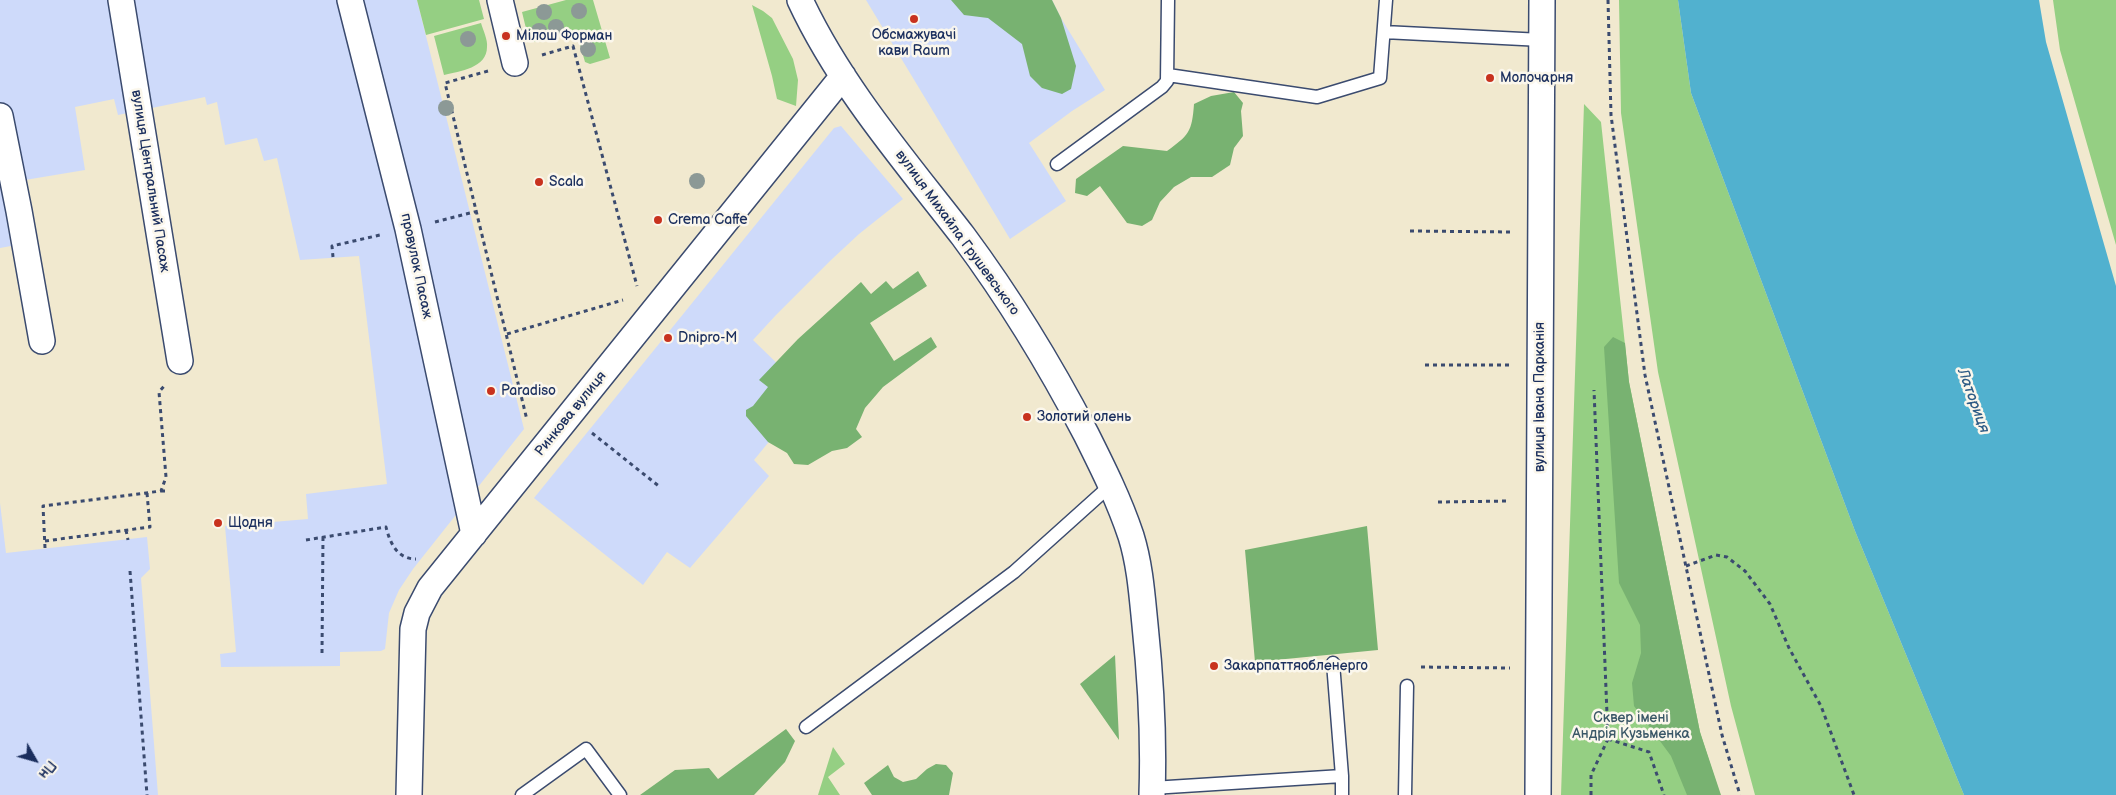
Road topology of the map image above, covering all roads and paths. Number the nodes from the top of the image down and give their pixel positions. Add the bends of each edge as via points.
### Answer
1 (120, 0) edge
2 (350, 0) edge
3 (500, 0) edge
4 (800, 0) edge
5 (1168, 0) edge
6 (1386, 0) edge
7 (1542, 0) edge
8 (1608, 0) edge
9 (1384, 32) junction
10 (1542, 40) junction
11 (515, 62) junction
12 (1168, 74) junction
13 (843, 76) junction
14 (0, 116) edge
15 (1057, 164) dead end
16 (478, 211) junction
17 (408, 229) junction
18 (1410, 231) dead end
19 (1511, 232) dead end
20 (333, 257) dead end
21 (639, 295) dead end
22 (630, 298) dead end
23 (507, 334) junction
24 (42, 341) dead end
25 (180, 361) joint
26 (1425, 365) dead end
27 (1511, 365) dead end
28 (1594, 390) dead end
29 (528, 420) dead end
30 (590, 431) dead end
31 (1112, 484) junction
32 (660, 488) dead end
33 (161, 491) junction
34 (167, 491) dead end
35 (147, 493) junction
36 (1511, 501) dead end
37 (1438, 502) dead end
38 (126, 530) junction
39 (474, 534) junction
40 (322, 537) junction
41 (128, 540) dead end
42 (306, 540) dead end
43 (45, 541) junction
44 (46, 548) dead end
45 (420, 560) dead end
46 (1686, 566) junction
47 (130, 571) dead end
48 (322, 653) dead end
49 (1333, 663) dead end
50 (1418, 667) dead end
51 (1511, 668) dead end
52 (1407, 686) dead end
53 (806, 727) dead end
54 (1608, 739) junction
55 (1342, 776) junction
56 (1152, 791) edge
57 (148, 795) edge
58 (409, 795) edge
59 (522, 795) edge
60 (620, 795) edge
61 (1342, 795) edge
62 (1405, 795) edge
63 (1538, 795) edge
64 (1591, 795) edge
65 (1664, 795) edge
66 (1740, 795) edge
67 (1854, 795) edge

1 - 25 street, вулиця Центральний Пасаж
2 - 17 street, провулок Пасаж
3 - 11 street
4 - 13 street, вулиця Михайла Грушевського via 819,39
5 - 12 lane
6 - 9 lane
7 - 10 street, вулиця Івана Парканія
8 - 46 path via 1611,115 1645,375
9 - 10 lane
9 - 12 lane via 1380,78 1317,97
10 - 63 street, вулиця Івана Парканія
11 - 16 path via 445,83
11 - 21 path via 573,46
12 - 15 lane via 1162,87
13 - 31 street, вулиця Михайла Грушевського via 974,251 1027,331
13 - 39 street, Ринкова вулиця
14 - 24 street
16 - 17 path
16 - 23 path
17 - 20 path via 332,246
17 - 39 street, провулок Пасаж
18 - 19 path
22 - 23 path
23 - 29 path
25 - 33 path via 176,373 159,392 166,476
26 - 27 path
28 - 54 path
30 - 32 path
31 - 53 lane via 1014,572
31 - 56 street, вулиця Михайла Грушевського via 1131,538 1141,583 1154,734
33 - 34 path
33 - 35 path
35 - 38 path via 150,527
35 - 43 path via 43,506
36 - 37 path
38 - 41 path
38 - 43 path
39 - 58 street, Ринкова вулиця via 430,588 413,628
40 - 42 path
40 - 45 path via 386,527 390,542 398,553 408,559
40 - 48 path
43 - 44 path
46 - 66 path via 1722,735
46 - 67 path via 1716,555 1728,557 1745,571 1770,604 1821,706
47 - 57 path
49 - 55 lane
50 - 51 path
52 - 62 lane
54 - 64 path via 1591,775
54 - 65 path via 1649,752
55 - 56 lane
55 - 61 lane
59 - 60 lane via 586,749

